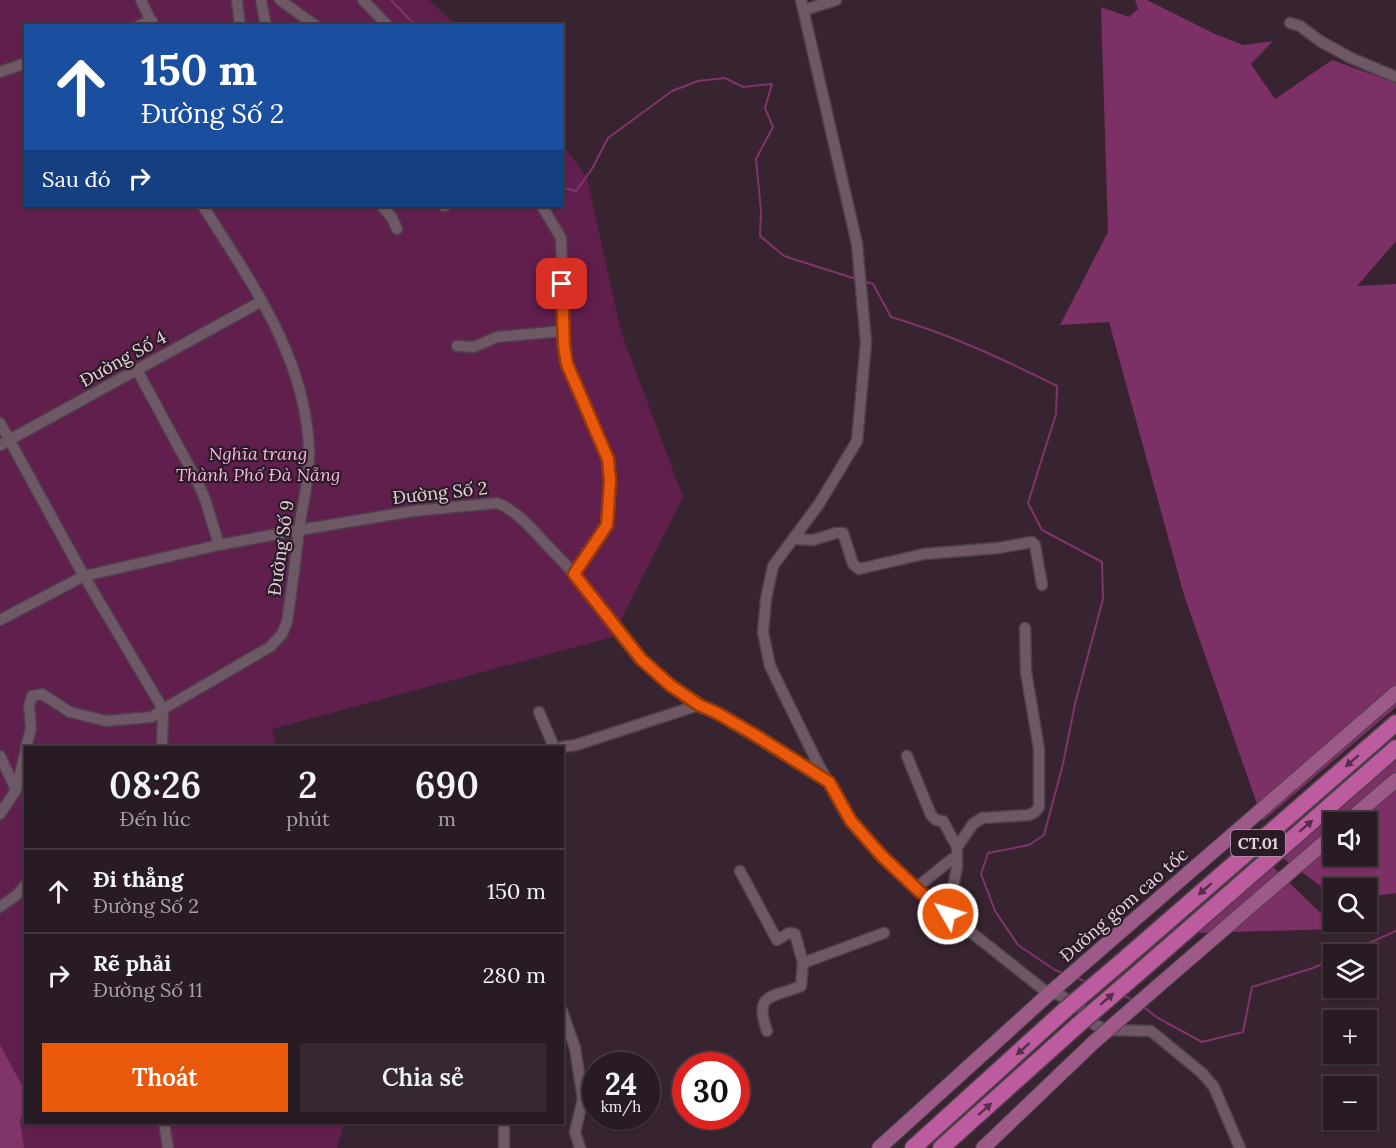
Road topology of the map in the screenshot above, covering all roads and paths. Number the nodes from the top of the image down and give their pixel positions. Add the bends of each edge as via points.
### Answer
1 (141, 0) edge
2 (237, 0) edge
3 (261, 0) edge
4 (280, 0) edge
5 (363, 0) edge
6 (836, 0) edge
7 (802, 5) edge
8 (152, 23) edge
9 (1290, 23) dead end
10 (240, 24) edge
11 (266, 24) edge
12 (313, 24) edge
13 (386, 24) edge
14 (24, 64) edge
15 (0, 72) edge
16 (1396, 77) edge
17 (204, 207) edge
18 (383, 207) edge
19 (543, 207) edge
20 (398, 230) dead end
21 (262, 301) junction
22 (564, 331) junction
23 (457, 346) dead end
24 (137, 369) junction
25 (0, 423) edge
26 (5, 442) edge
27 (299, 530) junction
28 (793, 539) junction
29 (219, 545) junction
30 (574, 574) junction
31 (84, 576) junction
32 (1042, 585) dead end
33 (0, 620) edge
34 (1025, 628) dead end
35 (1396, 693) edge
36 (699, 705) junction
37 (163, 709) junction
38 (539, 712) dead end
39 (1396, 723) edge
40 (27, 746) edge
41 (162, 746) edge
42 (554, 746) edge
43 (564, 747) edge
44 (1396, 748) edge
45 (0, 756) edge
46 (907, 756) dead end
47 (24, 757) edge
48 (1396, 780) edge
49 (829, 782) junction
50 (16, 790) junction
51 (5, 802) edge
52 (1359, 812) edge
53 (0, 814) edge
54 (1323, 844) edge
55 (957, 847) junction
56 (952, 859) dead end
57 (740, 871) dead end
58 (24, 886) edge
59 (915, 888) junction
60 (0, 907) edge
61 (948, 914) junction
62 (884, 933) dead end
63 (803, 963) junction
64 (1050, 993) junction
65 (564, 1017) edge
66 (767, 1031) dead end
67 (164, 1124) edge
68 (504, 1124) edge
69 (168, 1148) edge
70 (504, 1148) edge
71 (580, 1148) edge
72 (879, 1148) edge
73 (913, 1148) edge
74 (941, 1148) edge
75 (983, 1148) edge
76 (1240, 1148) edge

1 - 8 street
2 - 10 street
3 - 11 street
4 - 12 street
5 - 13 street
6 - 7 street
7 - 28 street via 855,233 866,342 857,441
9 - 16 street via 1351,58
14 - 15 street
17 - 21 street, Đường Số 9
18 - 20 street
19 - 22 street via 561,238
21 - 24 street, Đường Số 4
21 - 27 street, Đường Số 9 via 289,356 307,426 309,466
22 - 23 street via 496,337 474,347
22 - 30 street via 567,364 608,459 610,481 607,525
24 - 26 street, Đường Số 4
24 - 29 street via 196,478
25 - 26 street
26 - 31 street
27 - 29 street, Đường Số 2
27 - 30 street, Đường Số 2 via 414,511 497,503 532,530
27 - 37 street, Đường Số 9 via 282,634 270,647
28 - 32 street via 813,540 843,533 853,564 859,569 924,554 1032,542
28 - 49 street via 773,566 763,632 770,666
29 - 31 street, Đường Số 2
30 - 36 street, Đường Số 2 via 641,659
31 - 33 street, Đường Số 2
31 - 37 street
34 - 55 street via 1026,672 1039,750 1039,807 1029,815 978,820
35 - 64 main road, Đường gom cao tốc
36 - 43 street
36 - 49 street, Đường Số 2
37 - 40 street, Đường Số 9 via 152,717 106,721 75,714 38,694 30,699 31,728
37 - 41 street
38 - 42 street
39 -> 73 highway, CT.01, bridge
74 -> 44 highway, CT.01, bridge
45 - 50 street
46 - 55 street via 932,814 943,821
47 - 50 street
48 - 52 main road
49 - 59 street via 851,821
50 - 51 street
51 - 53 street
54 - 75 main road, bridge via 1094,1041
55 - 61 street
56 - 59 street
57 - 63 street via 777,939 795,934
58 - 60 street
59 - 61 street
61 - 64 street
62 - 63 street
63 - 66 street via 801,986 766,1001 761,1015
64 - 72 main road, Đường gom cao tốc
64 - 76 street via 1078,1005 1095,1024 1109,1030 1151,1031 1202,1072 1215,1087
65 - 71 street via 575,1048 583,1098 575,1132
67 - 69 street
68 - 70 street

